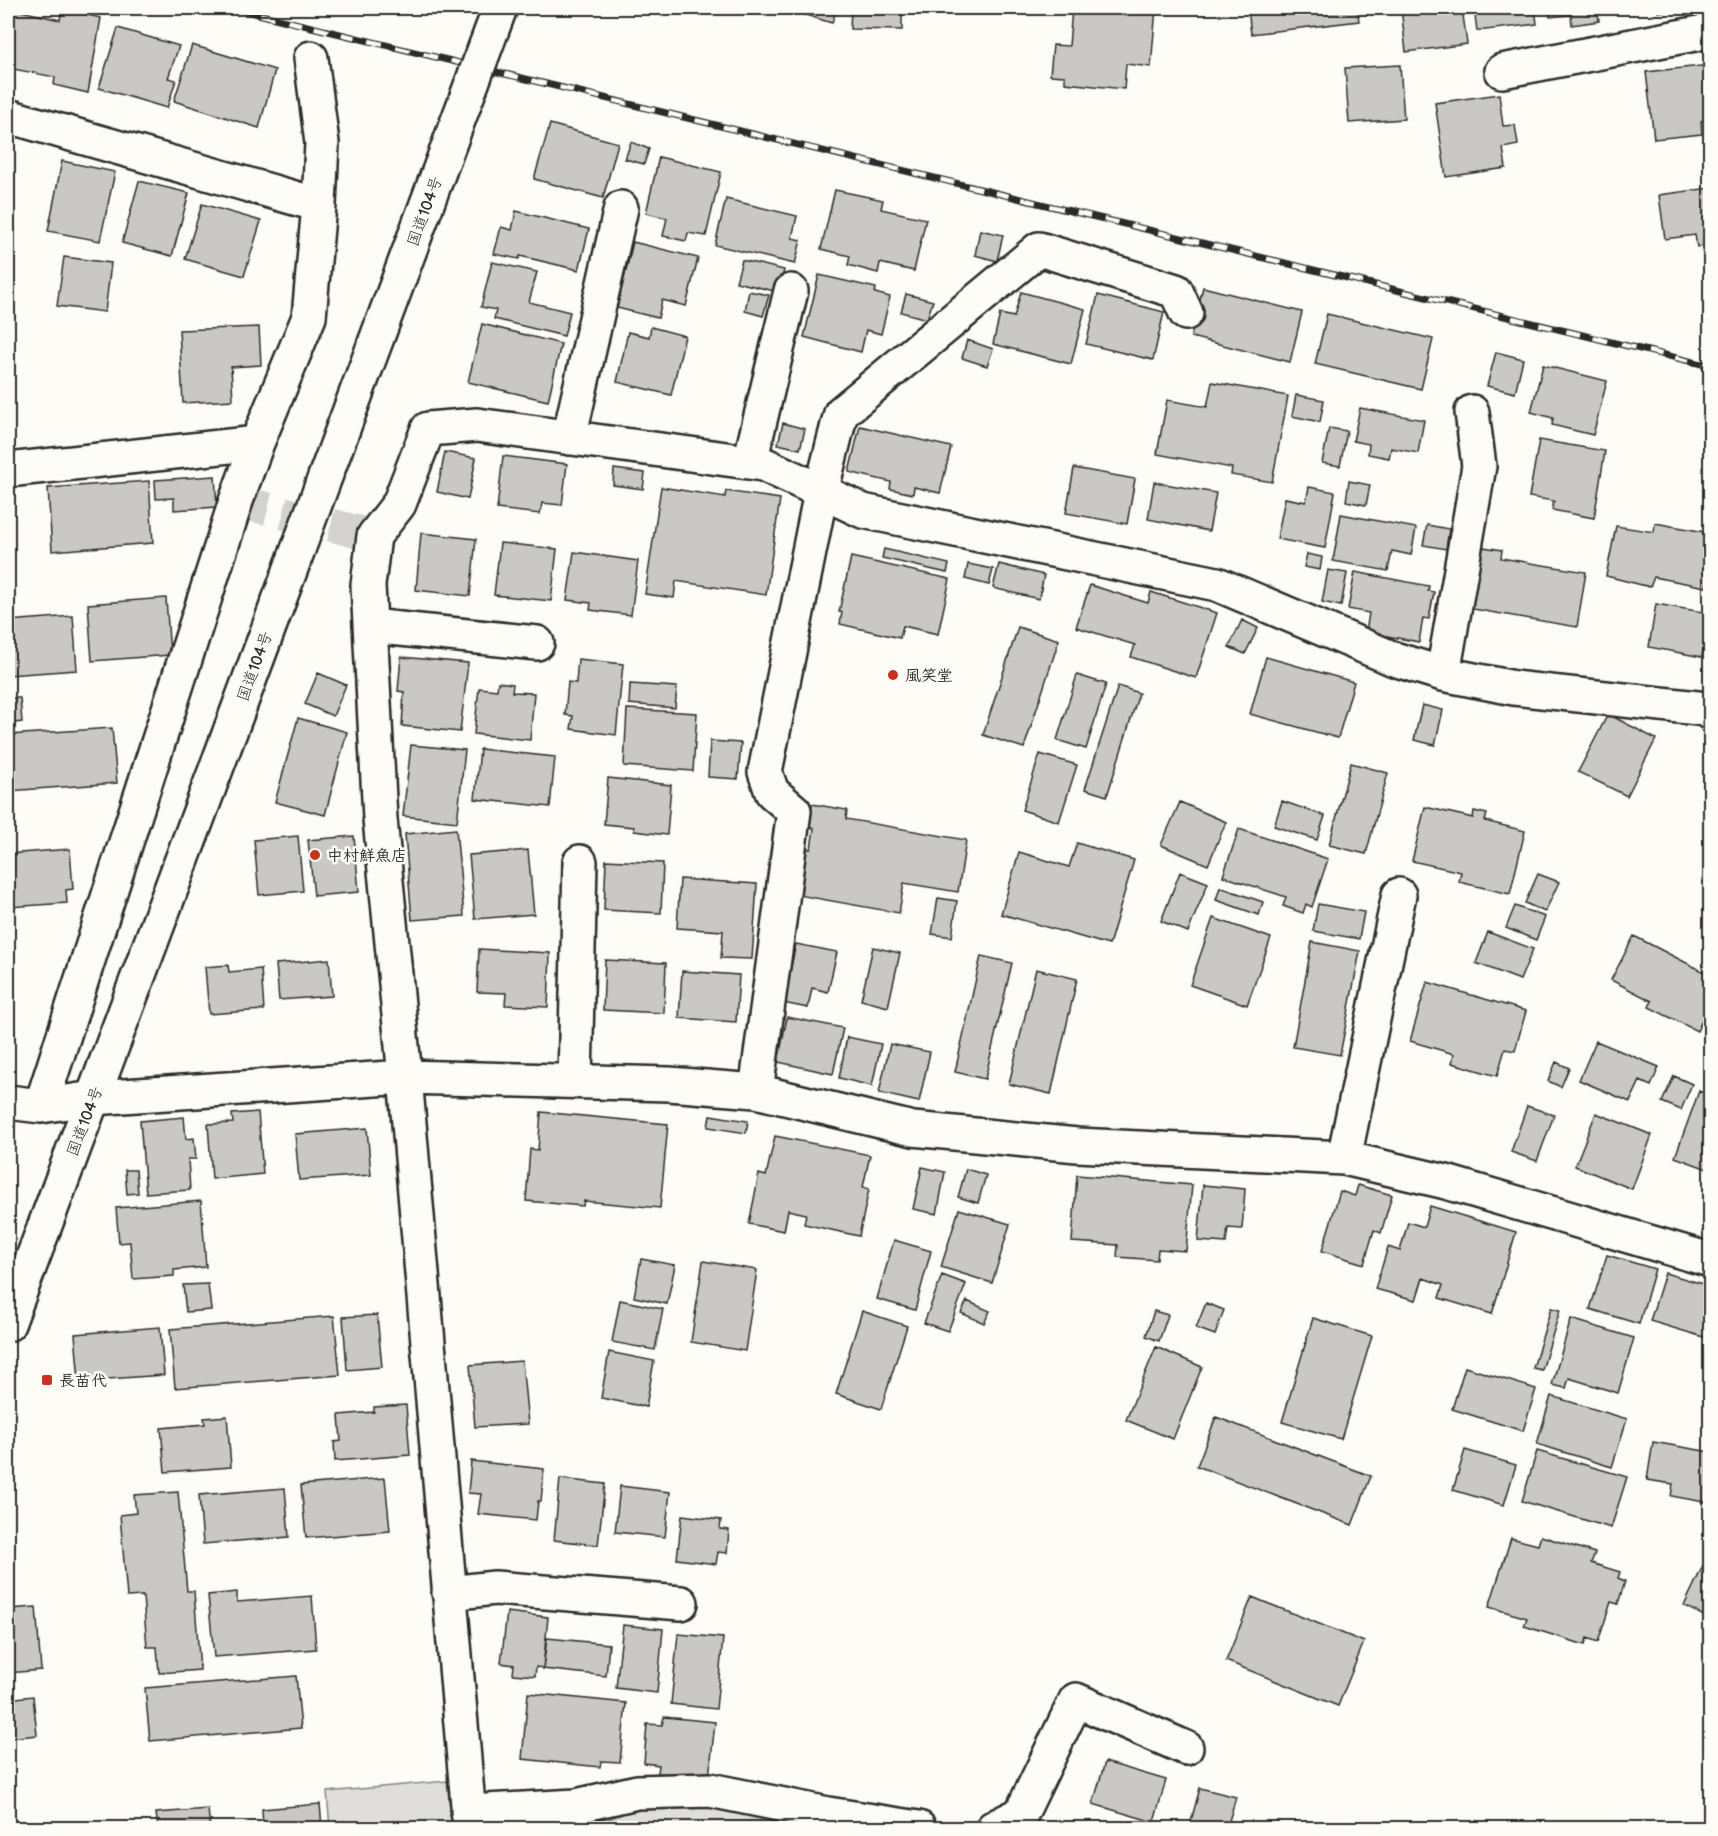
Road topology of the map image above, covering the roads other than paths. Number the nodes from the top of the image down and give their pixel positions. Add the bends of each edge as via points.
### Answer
1 (500, 8) edge
2 (1710, 31) edge
3 (311, 58) dead end
4 (1502, 71) dead end
5 (8, 116) edge
6 (319, 205) junction
7 (621, 208) dead end
8 (791, 291) dead end
9 (1185, 314) dead end
10 (1472, 412) dead end
11 (569, 438) junction
12 (257, 443) junction
13 (750, 462) junction
14 (8, 470) edge
15 (821, 492) junction
16 (370, 626) junction
17 (537, 643) dead end
18 (1443, 674) junction
19 (1709, 706) edge
20 (580, 862) dead end
21 (1399, 895) dead end
22 (405, 1077) junction
23 (575, 1081) junction
24 (756, 1091) junction
25 (93, 1098) junction
26 (8, 1102) edge
27 (40, 1106) junction
28 (1344, 1158) junction
29 (1710, 1260) edge
30 (8, 1324) edge
31 (449, 1593) junction
32 (681, 1604) dead end
33 (1186, 1748) dead end
34 (469, 1820) edge
35 (919, 1828) edge
36 (993, 1828) edge

1 - 25 main road, 国道104号, bridge
2 - 4 main road
3 - 6 main road via 322,143
5 - 6 main road
6 - 12 main road via 309,317
7 - 11 main road
8 - 13 main road
9 - 15 main road via 1176,291 1039,249 841,413
10 - 18 main road via 1479,466
11 - 13 main road
11 - 16 main road via 477,425 428,429 399,504 374,536 368,585
12 - 14 main road
12 - 27 main road
13 - 15 main road via 763,464
15 - 18 main road via 863,511 1217,584 1394,659
15 - 24 main road via 765,772 772,792 794,811
16 - 17 main road
16 - 22 main road via 380,819
18 - 19 main road via 1514,688
20 - 23 main road
21 - 28 main road
22 - 23 main road
22 - 25 main road
22 - 31 main road
23 - 24 main road
24 - 28 main road via 914,1129 1077,1145
25 - 27 main road
25 - 30 main road, 国道104号
26 - 27 main road
28 - 29 main road via 1446,1182
31 - 32 main road via 495,1588
31 - 34 main road
33 - 36 main road via 1076,1700 1021,1814
34 - 35 main road via 576,1806 637,1792 710,1790

